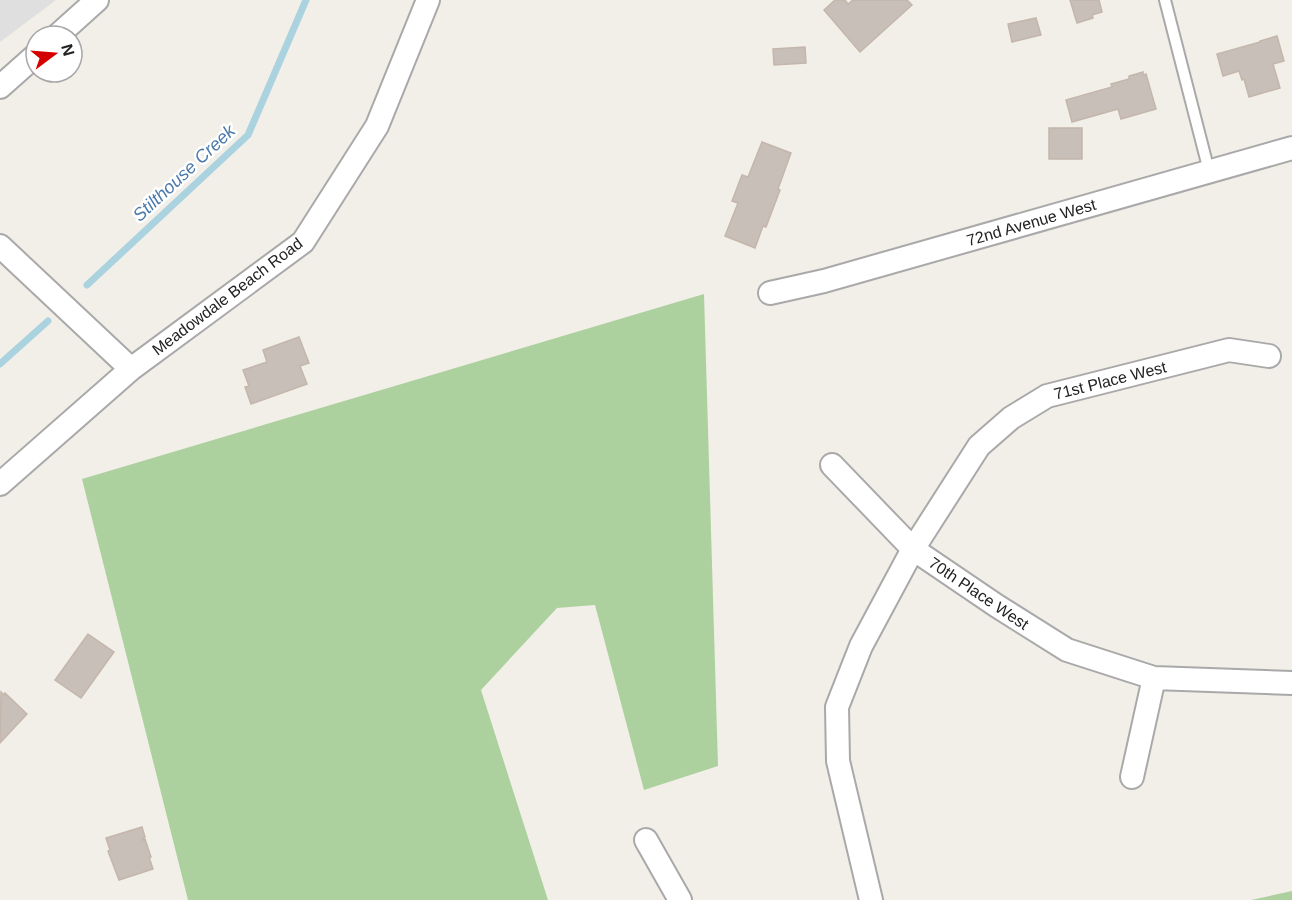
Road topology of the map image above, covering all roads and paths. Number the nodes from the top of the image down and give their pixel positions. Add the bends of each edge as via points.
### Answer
1 (97, 0) edge
2 (428, 0) edge
3 (1165, 0) edge
4 (70, 24) edge
5 (24, 66) edge
6 (0, 87) edge
7 (1292, 148) edge
8 (1209, 171) junction
9 (0, 246) edge
10 (770, 293) dead end
11 (1269, 356) dead end
12 (131, 369) junction
13 (832, 465) dead end
14 (0, 484) edge
15 (913, 549) junction
16 (1154, 678) junction
17 (1292, 683) edge
18 (1132, 777) dead end
19 (646, 840) dead end
20 (680, 900) edge
21 (870, 900) edge

1 - 4 street
2 - 12 street, Meadowdale Beach Road via 377,126 303,242
3 - 8 lane
5 - 6 street
7 - 8 street, 72nd Avenue West
8 - 10 street, 72nd Avenue West
9 - 12 street
11 - 15 street, 71st Place West via 1228,350 1047,396 1011,418 979,446
12 - 14 street, Meadowdale Beach Road
13 - 15 street, 70th Place West
15 - 16 street, 70th Place West via 1067,650
15 - 21 street, 71st Place West via 861,646 837,707 838,761
16 - 17 street, 70th Place West
16 - 18 street
19 - 20 street

